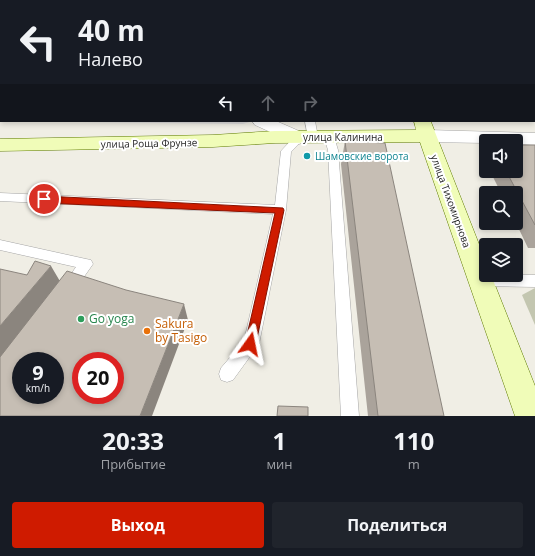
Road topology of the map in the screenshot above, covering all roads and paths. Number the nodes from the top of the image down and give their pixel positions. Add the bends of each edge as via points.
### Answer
1 (265, 122) edge
2 (425, 129) edge
3 (312, 133) edge
4 (535, 138) edge
5 (0, 145) edge
6 (0, 197) edge
7 (280, 210) junction
8 (0, 245) edge
9 (479, 277) edge
10 (523, 281) edge
11 (535, 281) edge
12 (481, 282) edge
13 (60, 298) edge
14 (227, 374) dead end
15 (350, 416) edge
16 (531, 416) edge

1 - 3 street, улица Калинина
2 - 3 main road, улица Калинина
2 - 4 street
2 - 9 main road, улица Тихомирнова
3 - 5 main road, улица Роща Фрунзе via 190,142
3 - 7 lane via 286,151
3 - 15 lane via 334,158
6 - 7 lane
7 - 14 lane via 250,344
8 - 13 lane via 86,264
10 - 11 lane
12 - 16 main road, улица Тихомирнова

